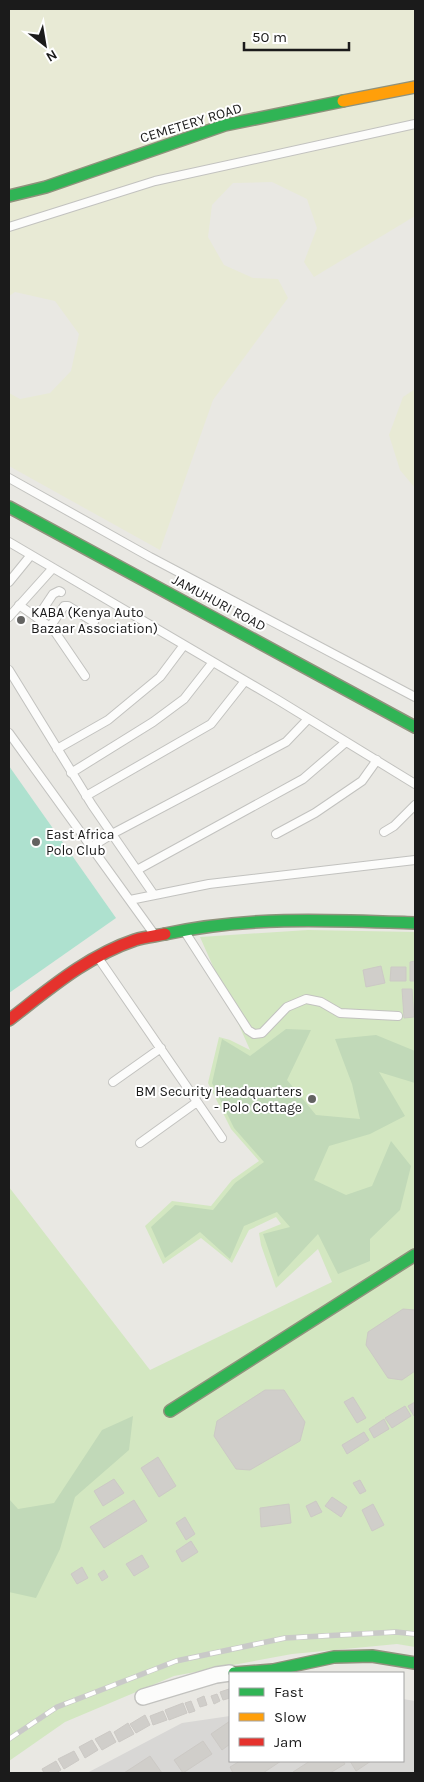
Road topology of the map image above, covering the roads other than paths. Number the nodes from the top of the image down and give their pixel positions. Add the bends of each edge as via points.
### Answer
1 (415, 87) edge
2 (415, 124) edge
3 (9, 196) edge
4 (9, 228) edge
5 (9, 478) edge
6 (9, 507) edge
7 (9, 542) edge
8 (31, 555) junction
9 (52, 568) junction
10 (9, 582) edge
11 (61, 592) dead end
12 (19, 606) junction
13 (9, 617) edge
14 (37, 618) junction
15 (94, 622) dead end
16 (50, 627) junction
17 (184, 645) junction
18 (213, 662) junction
19 (9, 670) edge
20 (85, 676) dead end
21 (245, 681) junction
22 (415, 697) edge
23 (308, 719) junction
24 (415, 727) edge
25 (9, 733) edge
26 (346, 742) junction
27 (57, 749) junction
28 (377, 760) junction
29 (72, 773) junction
30 (415, 784) edge
31 (86, 796) junction
32 (415, 805) edge
33 (384, 832) dead end
34 (112, 834) junction
35 (276, 834) dead end
36 (92, 847) junction
37 (415, 860) edge
38 (137, 870) junction
39 (154, 895) junction
40 (130, 900) junction
41 (415, 923) edge
42 (183, 928) junction
43 (155, 935) junction
44 (98, 957) junction
45 (398, 1016) dead end
46 (9, 1020) edge
47 (161, 1048) junction
48 (113, 1082) dead end
49 (197, 1102) junction
50 (222, 1138) dead end
51 (140, 1143) dead end
52 (415, 1255) edge
53 (170, 1411) dead end
54 (415, 1663) edge
55 (246, 1672) edge
56 (229, 1673) edge
57 (143, 1697) dead end

1 - 3 street, CEMETERY ROAD via 225,125 46,187
2 - 4 lane via 155,182
5 - 22 lane via 150,557
6 - 24 street, JAMUHURI ROAD
7 - 8 lane
8 - 9 lane
8 - 10 lane
9 - 12 lane
9 - 17 lane
11 - 14 lane via 53,594
12 - 13 lane
12 - 14 lane
14 - 16 lane
15 - 16 lane via 64,606
16 - 20 lane
17 - 18 lane
17 - 27 lane via 153,683 108,720
18 - 21 lane
18 - 29 lane via 184,698 153,722
19 - 27 lane
21 - 23 lane
21 - 31 lane via 211,724
23 - 26 lane
23 - 34 lane via 286,742
25 - 36 lane
26 - 28 lane
26 - 38 lane via 303,779
27 - 29 lane
28 - 30 lane
28 - 35 lane via 362,781 315,813
29 - 31 lane
31 - 34 lane
32 - 33 lane
34 - 36 lane
34 - 38 lane
36 - 40 lane
37 - 39 lane via 218,883
38 - 39 lane
39 - 40 lane
40 - 43 lane
41 - 42 street via 284,920
42 - 43 street
42 - 45 lane via 248,1030 254,1034 262,1033 287,1007 306,999 321,1002 340,1013
43 - 44 street via 133,940
44 - 46 street via 76,969
44 - 47 lane
47 - 48 lane
47 - 49 lane
49 - 50 lane
49 - 51 lane
52 - 53 street
54 - 55 street via 372,1656 334,1657 273,1670
56 - 57 street

